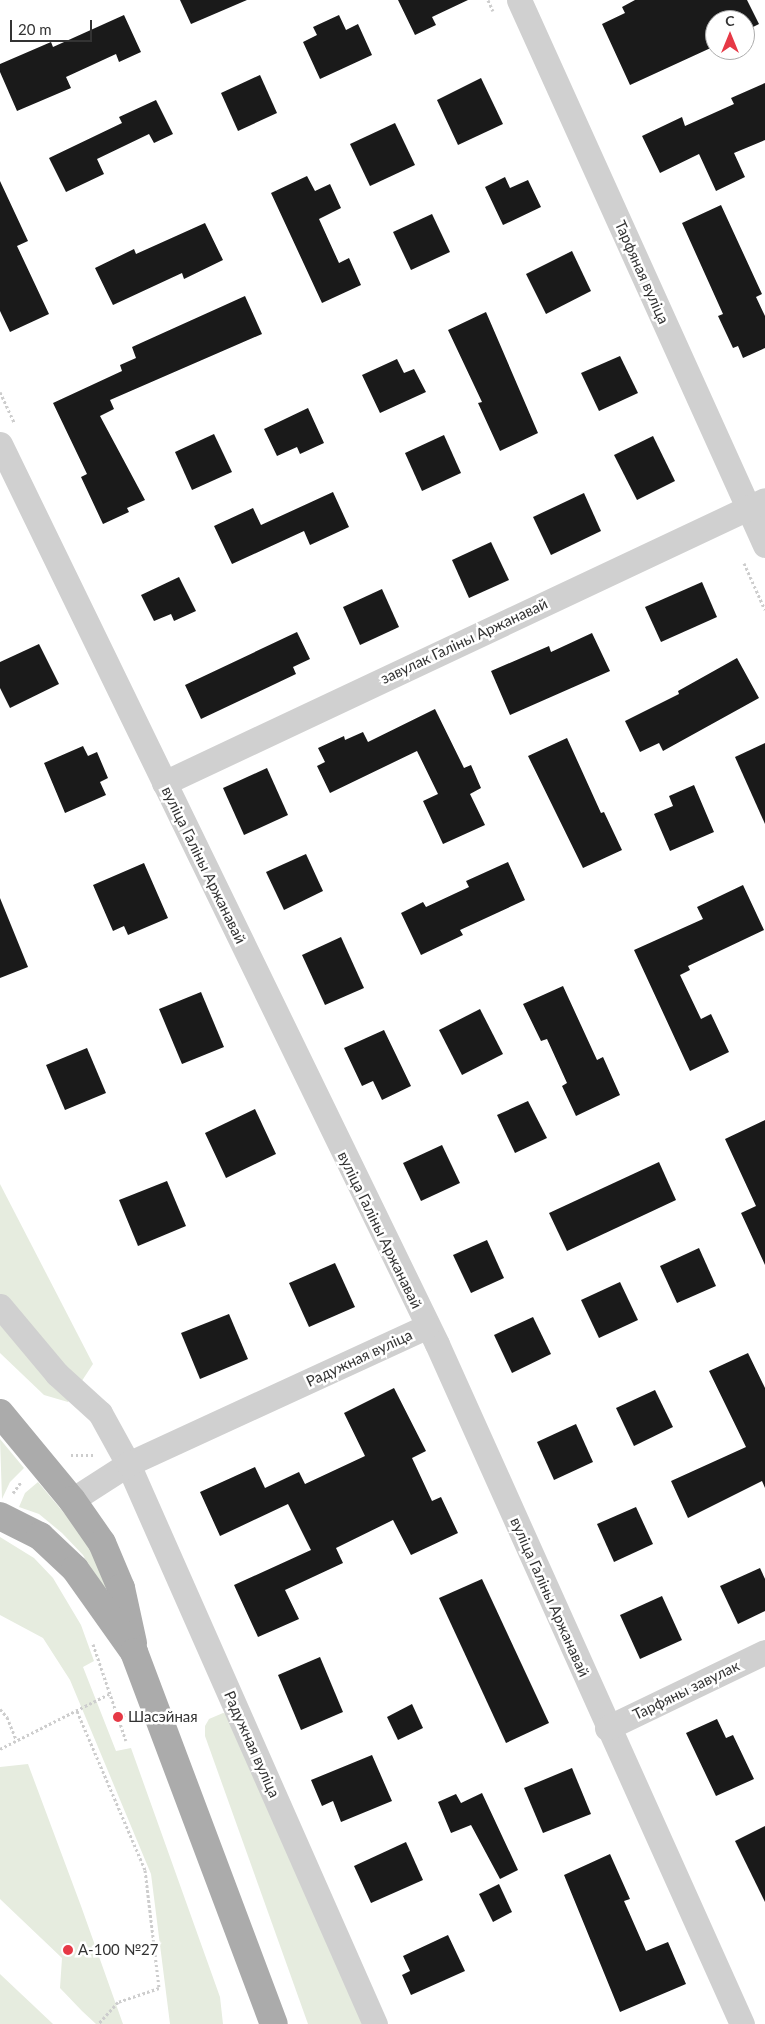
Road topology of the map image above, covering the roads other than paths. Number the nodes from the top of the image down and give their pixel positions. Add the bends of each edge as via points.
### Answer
1 (518, 0) edge
2 (0, 444) edge
3 (757, 504) edge
4 (765, 545) edge
5 (164, 784) junction
6 (0, 1306) edge
7 (426, 1327) junction
8 (0, 1413) edge
9 (128, 1464) junction
10 (72, 1500) junction
11 (0, 1516) edge
12 (134, 1652) junction
13 (765, 1652) edge
14 (607, 1728) junction
15 (274, 2024) edge
16 (375, 2024) edge
17 (742, 2024) edge

1 - 3 street, Тарфяная вуліца
2 - 5 street, вуліца Галіны Аржанавай
3 - 4 street, Тарфяная вуліца
3 - 5 street, завулак Галіны Аржанавай
5 - 7 street, вуліца Галіны Аржанавай
6 - 9 street, Радужная вуліца via 57,1374 100,1413
7 - 9 street, Радужная вуліца
7 - 14 street, вуліца Галіны Аржанавай via 441,1352
8 - 10 main road
9 - 10 street, Радужная вуліца
9 - 16 street, Радужная вуліца
10 - 12 main road via 113,1564
11 - 12 main road via 40,1536 69,1562
12 - 15 main road
13 - 14 street, Тарфяны завулак
14 - 17 street, вуліца Галіны Аржанавай

